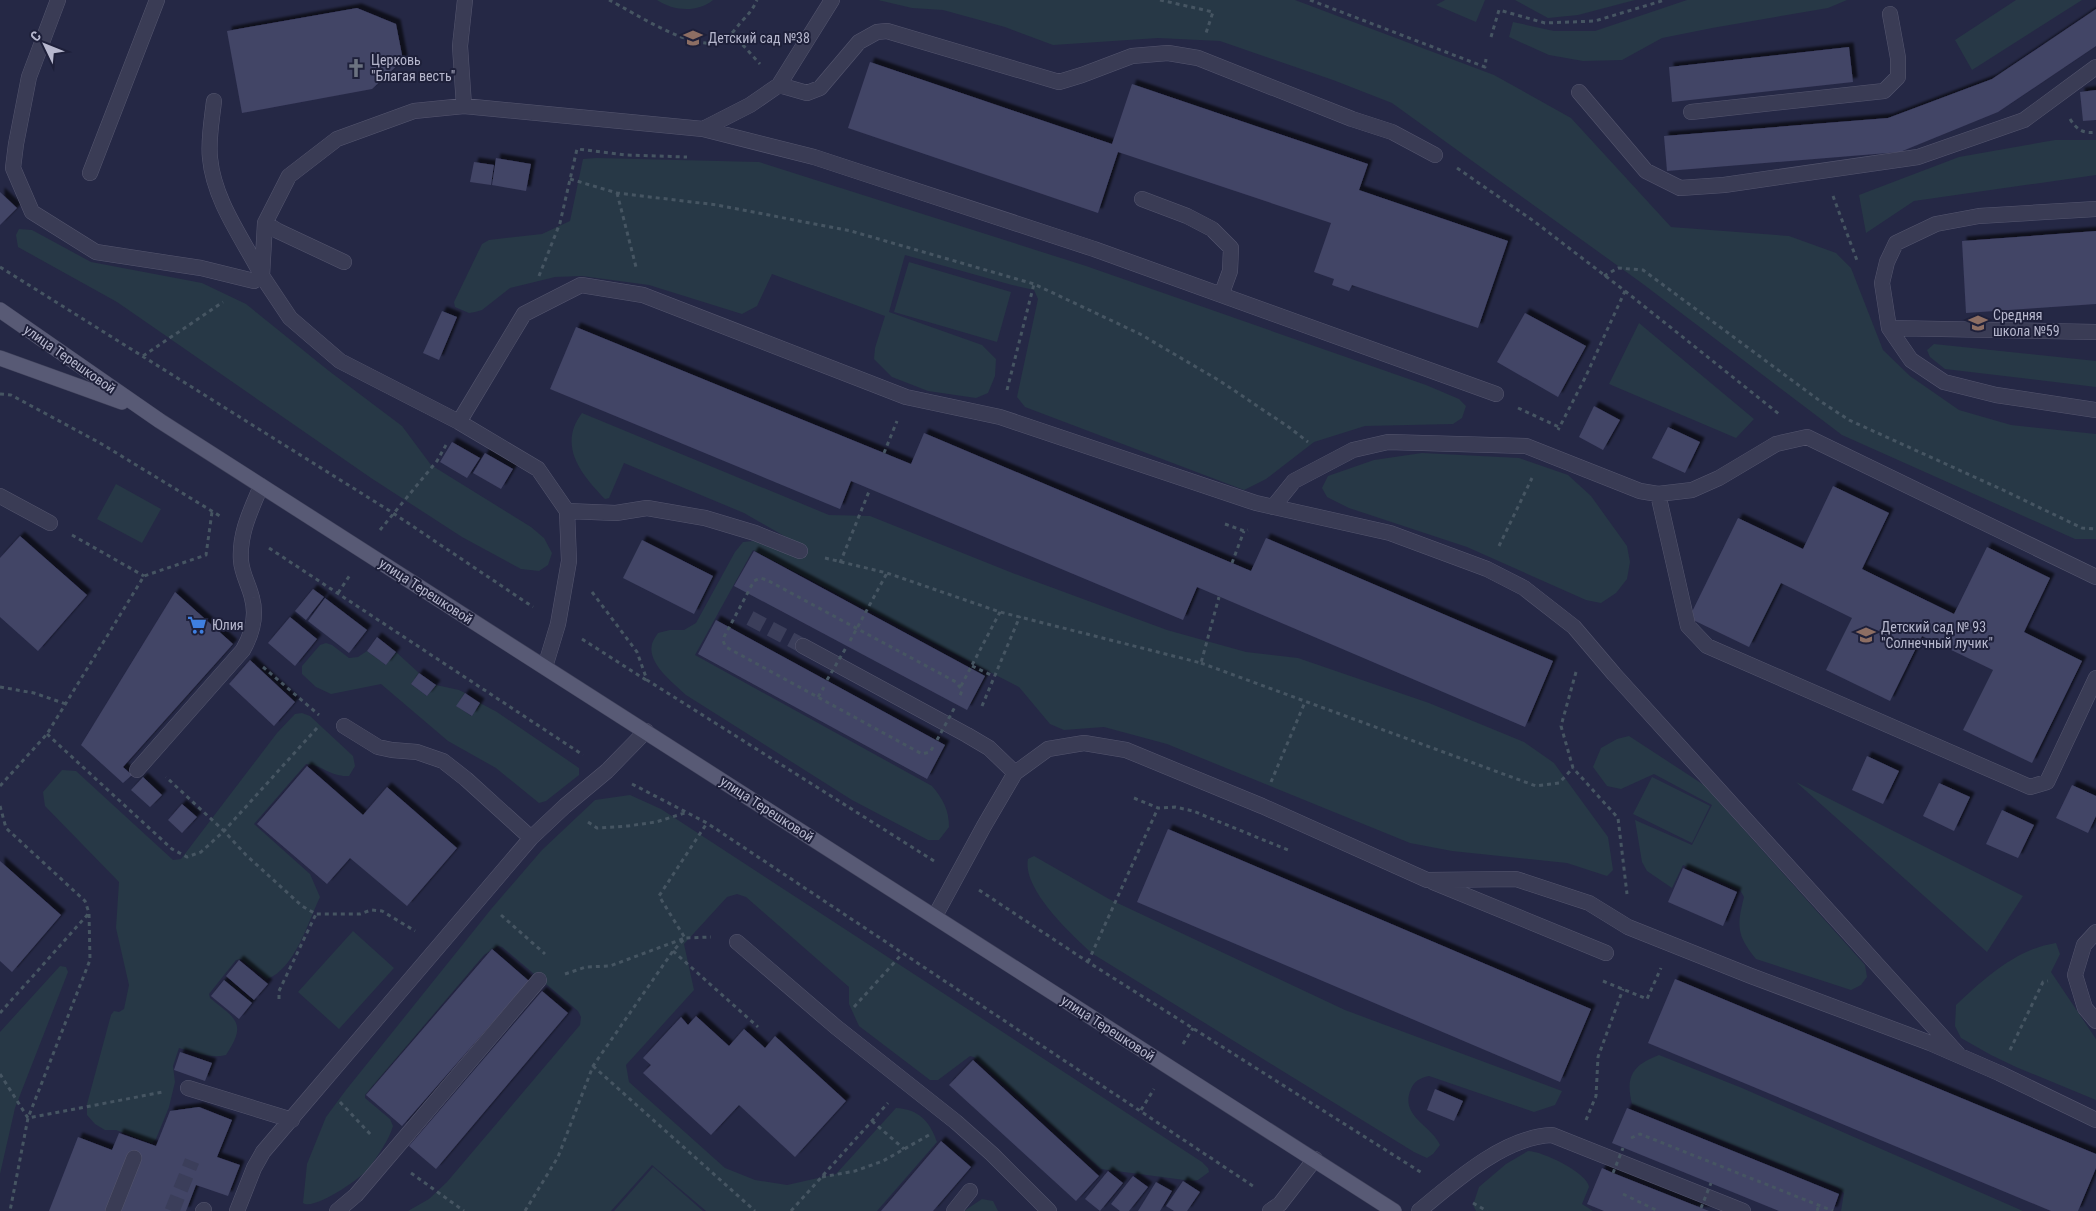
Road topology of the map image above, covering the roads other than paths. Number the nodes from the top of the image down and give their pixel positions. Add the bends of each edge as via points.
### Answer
1 (58, 0) edge
2 (157, 0) edge
3 (465, 0) edge
4 (832, 0) edge
5 (1890, 14) dead end
6 (2096, 67) edge
7 (779, 85) junction
8 (1580, 92) dead end
9 (214, 101) dead end
10 (464, 106) junction
11 (1690, 112) dead end
12 (704, 129) junction
13 (1435, 155) road end
14 (90, 173) dead end
15 (1142, 199) dead end
16 (2096, 209) edge
17 (265, 223) junction
18 (344, 262) dead end
19 (258, 278) junction
20 (1222, 293) junction
21 (0, 310) edge
22 (1889, 328) junction
23 (2096, 332) edge
24 (0, 358) edge
25 (1496, 394) dead end
26 (140, 408) junction
27 (2096, 410) edge
28 (459, 422) junction
29 (261, 486) junction
30 (1658, 494) junction
31 (0, 496) edge
32 (1274, 507) junction
33 (567, 511) junction
34 (50, 523) road end
35 (800, 551) road end
36 (2096, 577) edge
37 (803, 646) tunnel mouth
38 (545, 667) junction
39 (2096, 678) edge
40 (344, 726) dead end
41 (646, 731) junction
42 (142, 764) road end
43 (1015, 773) junction
44 (531, 838) junction
45 (1427, 880) junction
46 (935, 916) junction
47 (2096, 932) edge
48 (737, 942) road end
49 (1606, 953) dead end
50 (539, 980) road end
51 (2096, 1021) edge
52 (1958, 1054) junction
53 (188, 1088) road end
54 (292, 1120) junction
55 (2096, 1120) edge
56 (134, 1158) dead end
57 (1315, 1159) junction
58 (970, 1192) dead end
59 (1275, 1208) edge
60 (113, 1211) edge
61 (237, 1211) edge
62 (337, 1211) edge
63 (954, 1211) edge
64 (1049, 1211) edge
65 (1394, 1211) edge
66 (1419, 1211) edge
67 (1743, 1211) edge

1 - 19 street via 29,77 13,168 32,212 96,252
2 - 14 street
3 - 10 street via 460,46
4 - 7 street
5 - 11 street via 1898,77 1884,92
6 - 8 street via 2024,120 1918,157 1724,185 1680,188 1646,171
7 - 12 street via 750,105
7 - 13 street via 807,93 820,88 860,42 876,32 887,31 1058,82 1132,56 1168,53 1198,58 1392,132
9 - 19 street via 210,157 214,176 231,222 245,243
10 - 12 street
10 - 17 street via 414,111 337,139 288,176
12 - 20 street via 814,157
15 - 20 street via 1212,229 1230,248 1230,271
16 - 22 street via 1979,216 1936,224 1896,243 1886,262 1882,283
17 - 18 street
17 - 19 street
19 - 28 street via 290,318 340,361
20 - 25 street
21 - 26 main road, улица Терешковой
22 - 23 street
22 - 27 street via 1910,360 1944,382 1996,396
24 - 26 main road, улица Терешковой
26 - 29 main road, улица Терешковой
28 - 32 street via 524,314 581,285 643,295 906,397 1000,417
28 - 33 street via 538,469
29 - 38 main road, улица Терешковой
29 - 42 street via 243,531 241,562 253,600 254,625 250,636 243,650
30 - 32 street via 1640,492 1526,446 1388,442 1353,450 1294,481
30 - 36 street via 1692,490 1720,478 1776,444 1807,437
30 - 39 street via 1688,626 1707,646 2030,787 2047,782
31 - 34 street
32 - 52 street via 1390,533 1487,569 1524,588 1574,627
33 - 35 street via 616,513 648,508 705,518
33 - 38 street via 569,561 558,624
37 - 43 street via 989,748
38 - 41 main road, улица Терешковой
40 - 44 street via 378,747 417,752 443,761
41 - 44 street via 607,771
41 - 46 main road, улица Терешковой
43 - 45 street via 1048,749 1084,743 1126,750 1262,806
43 - 46 street
44 - 54 street
45 - 49 street
45 - 52 street via 1516,879 1590,903 1628,927
46 - 57 main road, улица Терешковой
47 - 51 street via 2084,946 2075,975 2085,1008
48 - 64 street via 836,1027 956,1122
50 - 62 street via 356,1195
52 - 55 street
53 - 54 street
54 - 61 street via 263,1152
56 - 60 street
57 - 59 street
57 - 65 main road, улица Терешковой
58 - 63 street
66 - 67 street via 1489,1158 1523,1141 1552,1135

